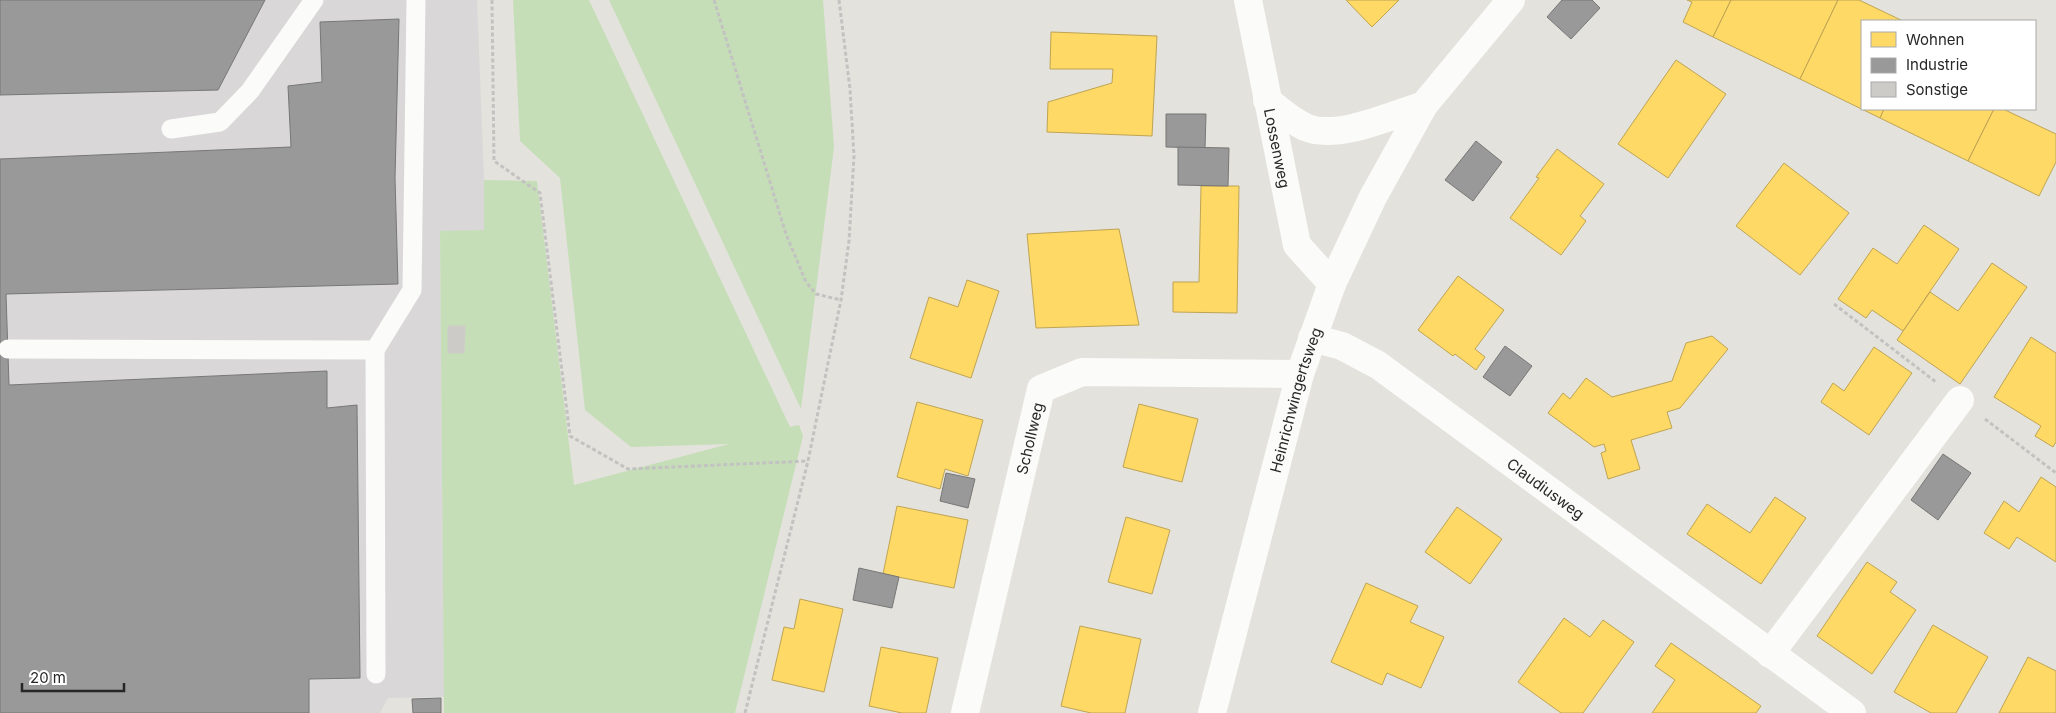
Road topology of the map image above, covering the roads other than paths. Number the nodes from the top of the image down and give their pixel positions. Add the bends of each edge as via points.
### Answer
1 (314, 0) edge
2 (416, 0) edge
3 (1248, 0) edge
4 (1511, 0) edge
5 (1267, 100) junction
6 (1424, 105) junction
7 (171, 129) dead end
8 (1332, 284) junction
9 (1312, 338) junction
10 (8, 349) dead end
11 (375, 350) junction
12 (1300, 374) junction
13 (1960, 400) dead end
14 (1770, 654) junction
15 (376, 674) dead end
16 (966, 713) edge
17 (1212, 713) edge
18 (1852, 713) edge

1 - 7 lane via 250,91 220,122
2 - 11 lane via 412,290
3 - 5 street, Lossenweg
4 - 6 street, Heinrichwingertsweg
5 - 6 street via 1306,128 1331,131
5 - 8 street, Lossenweg via 1297,245
6 - 8 street, Heinrichwingertsweg via 1373,197
8 - 9 street, Heinrichwingertsweg
9 - 12 street, Heinrichwingertsweg
9 - 14 street, Claudiusweg via 1342,346 1378,365
10 - 11 lane
11 - 15 lane
12 - 16 street, Schollweg via 1082,372 1041,389
12 - 17 street, Heinrichwingertsweg
13 - 14 street
14 - 18 street, Claudiusweg

